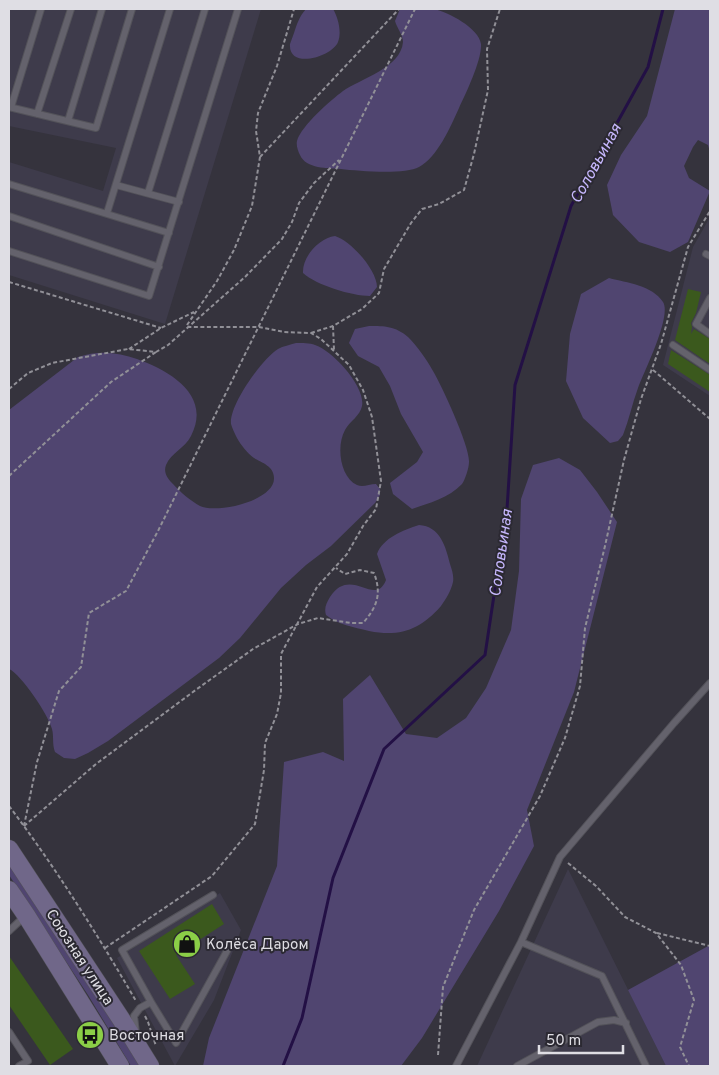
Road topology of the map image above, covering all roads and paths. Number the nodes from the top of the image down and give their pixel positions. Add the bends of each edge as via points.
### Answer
1 (41, 9) edge
2 (71, 9) edge
3 (102, 9) edge
4 (132, 9) edge
5 (170, 9) edge
6 (205, 9) edge
7 (238, 9) edge
8 (294, 9) edge
9 (398, 9) edge
10 (415, 9) edge
11 (500, 9) edge
12 (10, 107) edge
13 (37, 114) junction
14 (68, 121) junction
15 (260, 156) junction
16 (341, 159) junction
17 (9, 184) edge
18 (116, 185) junction
19 (148, 194) junction
20 (179, 202) junction
21 (710, 211) edge
22 (107, 213) junction
23 (9, 216) edge
24 (169, 233) junction
25 (9, 251) edge
26 (159, 267) junction
27 (9, 282) edge
28 (710, 298) edge
29 (197, 311) junction
30 (333, 326) junction
31 (186, 327) junction
32 (258, 327) junction
33 (161, 328) junction
34 (311, 333) junction
35 (710, 334) edge
36 (673, 345) dead end
37 (128, 349) junction
38 (334, 350) junction
39 (156, 352) junction
40 (652, 370) junction
41 (710, 370) edge
42 (9, 389) edge
43 (710, 419) edge
44 (9, 476) edge
45 (335, 567) junction
46 (298, 624) junction
47 (710, 683) edge
48 (9, 806) edge
49 (24, 826) junction
50 (9, 849) edge
51 (560, 857) junction
52 (9, 890) edge
53 (213, 894) dead end
54 (26, 916) junction
55 (9, 931) edge
56 (656, 933) junction
57 (521, 942) junction
58 (710, 946) edge
59 (105, 948) junction
60 (227, 950) dead end
61 (151, 1002) junction
62 (140, 1008) junction
63 (626, 1023) junction
64 (9, 1032) edge
65 (138, 1046) junction
66 (156, 1047) dead end
67 (438, 1055) dead end
68 (19, 1066) edge
69 (120, 1066) edge
70 (150, 1066) edge
71 (456, 1066) edge
72 (517, 1066) edge
73 (646, 1066) edge
74 (689, 1066) edge

1 - 12 lane
2 - 13 lane
3 - 14 lane
4 - 14 lane via 96,128
5 - 18 lane
6 - 19 lane
7 - 20 lane
8 - 15 path via 277,66 258,113 256,131
9 - 15 path
10 - 16 path
11 - 30 path via 487,49 488,90 464,190 422,209 384,269 379,293 362,309
12 - 13 lane
13 - 14 lane
15 - 29 path via 252,206 234,250
16 - 31 path via 314,183 299,203 282,239 245,277
16 - 32 path
17 - 22 lane
18 - 19 lane
18 - 22 lane
19 - 20 lane
20 - 24 lane
21 - 40 path via 688,247
22 - 24 lane
23 - 26 lane
24 - 26 lane
25 - 26 lane via 149,296
27 - 33 path
28 - 35 lane via 696,324
29 - 31 path
29 - 33 path
30 - 34 path
30 - 38 path
31 - 32 path
31 - 39 path
32 - 34 path
32 - 49 path via 126,591 89,613 81,667 59,691 37,762
33 - 37 path
34 - 38 path
36 - 41 lane
37 - 39 path
37 - 42 path via 52,363 28,374
38 - 45 path via 348,365 363,390 372,417 381,481 376,509
39 - 44 path via 111,382
40 - 43 path
40 - 67 path via 624,460 585,628 580,686 565,738 540,796 474,910 442,987
45 - 46 path via 317,587
45 - 46 path via 345,574 360,570 374,573 378,584 374,611 363,623 318,618
46 - 49 path via 197,689 96,764
46 - 59 path via 281,654 281,693 265,744 264,770 254,824 212,876
47 - 51 lane
48 - 49 path
49 - 59 path
50 - 65 main road, Союзная улица
51 - 56 path via 596,886 624,917
51 - 57 lane
52 - 54 main road, Союзная улица
53 - 61 lane via 122,950
54 - 55 lane
54 - 69 main road, Союзная улица
56 - 58 path
56 - 74 path via 681,965 694,1000 680,1047
57 - 63 lane via 602,976
57 - 71 lane
59 - 62 path
60 - 61 lane via 176,1043
61 - 62 lane
62 - 65 lane via 134,1016
62 - 66 path
63 - 72 lane via 614,1020 598,1022
63 - 73 lane
64 - 68 lane via 28,1061
65 - 70 main road, Союзная улица

